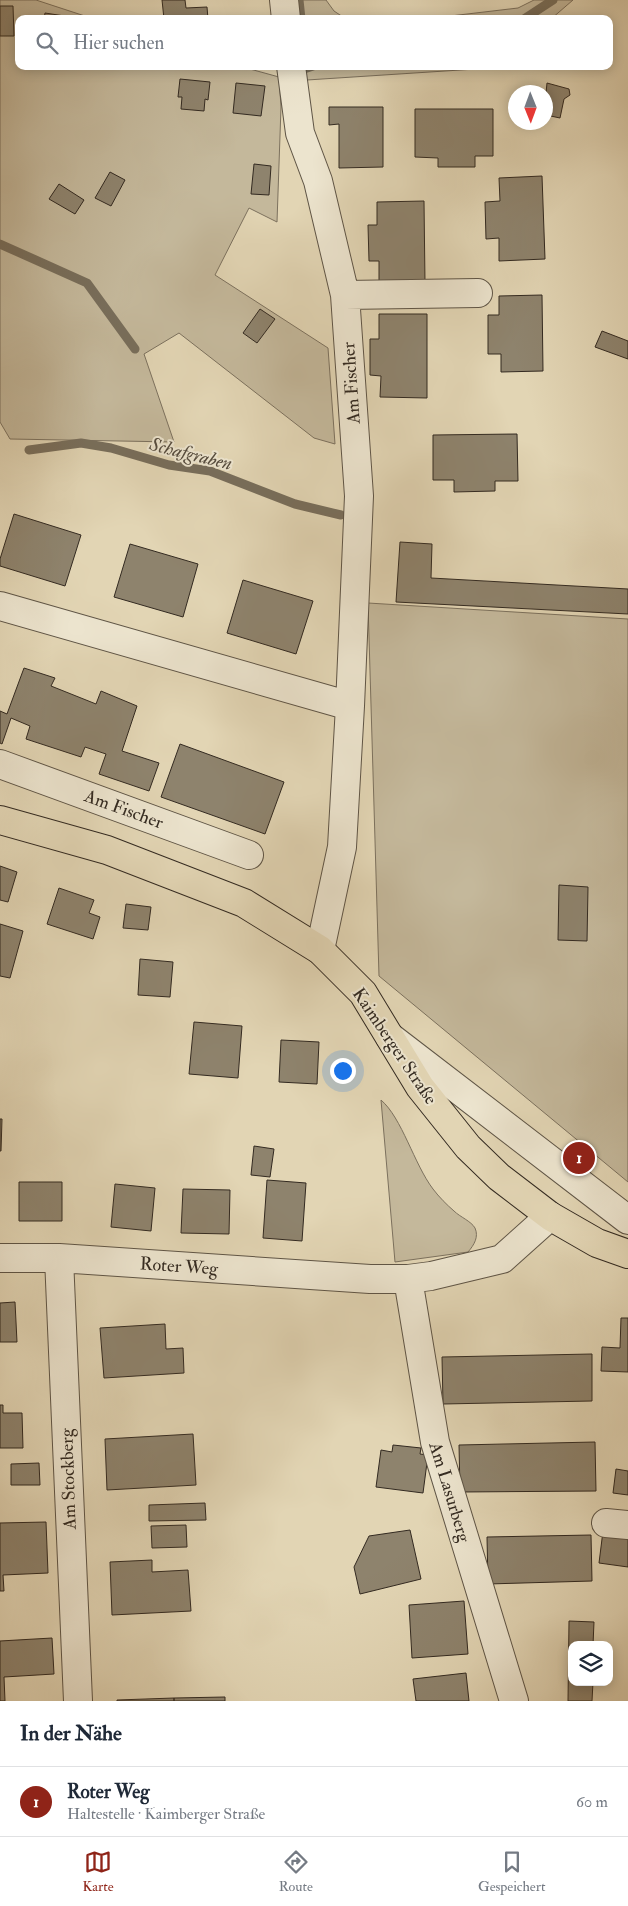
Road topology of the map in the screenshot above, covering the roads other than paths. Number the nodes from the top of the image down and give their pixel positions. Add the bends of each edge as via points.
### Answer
1 (284, 0) edge
2 (286, 15) edge
3 (292, 70) edge
4 (478, 293) dead end
5 (345, 295) junction
6 (0, 606) edge
7 (350, 706) junction
8 (0, 764) edge
9 (0, 820) edge
10 (249, 855) dead end
11 (320, 950) junction
12 (390, 1037) junction
13 (550, 1216) junction
14 (628, 1220) edge
15 (628, 1254) edge
16 (0, 1258) edge
17 (59, 1258) junction
18 (408, 1279) junction
19 (78, 1701) edge
20 (514, 1701) edge

1 - 2 street
3 - 5 street, Am Fischer via 300,133 318,181
4 - 5 street
5 - 7 street, Am Fischer via 359,496
6 - 7 street
7 - 11 street, Am Fischer via 342,847
8 - 10 street, Am Fischer
9 - 11 main road, Kaimberger Straße via 106,850 244,903
11 - 12 main road, Kaimberger Straße via 363,993
12 - 13 main road, Kaimberger Straße via 420,1087 468,1147 499,1177
12 - 14 street
13 - 15 main road, Kaimberger Straße via 597,1243
13 - 18 street, Roter Weg via 502,1259
16 - 17 street, Roter Weg
17 - 18 street, Roter Weg
17 - 19 street, Am Stockberg
18 - 20 street, Am Lasurberg via 434,1442

